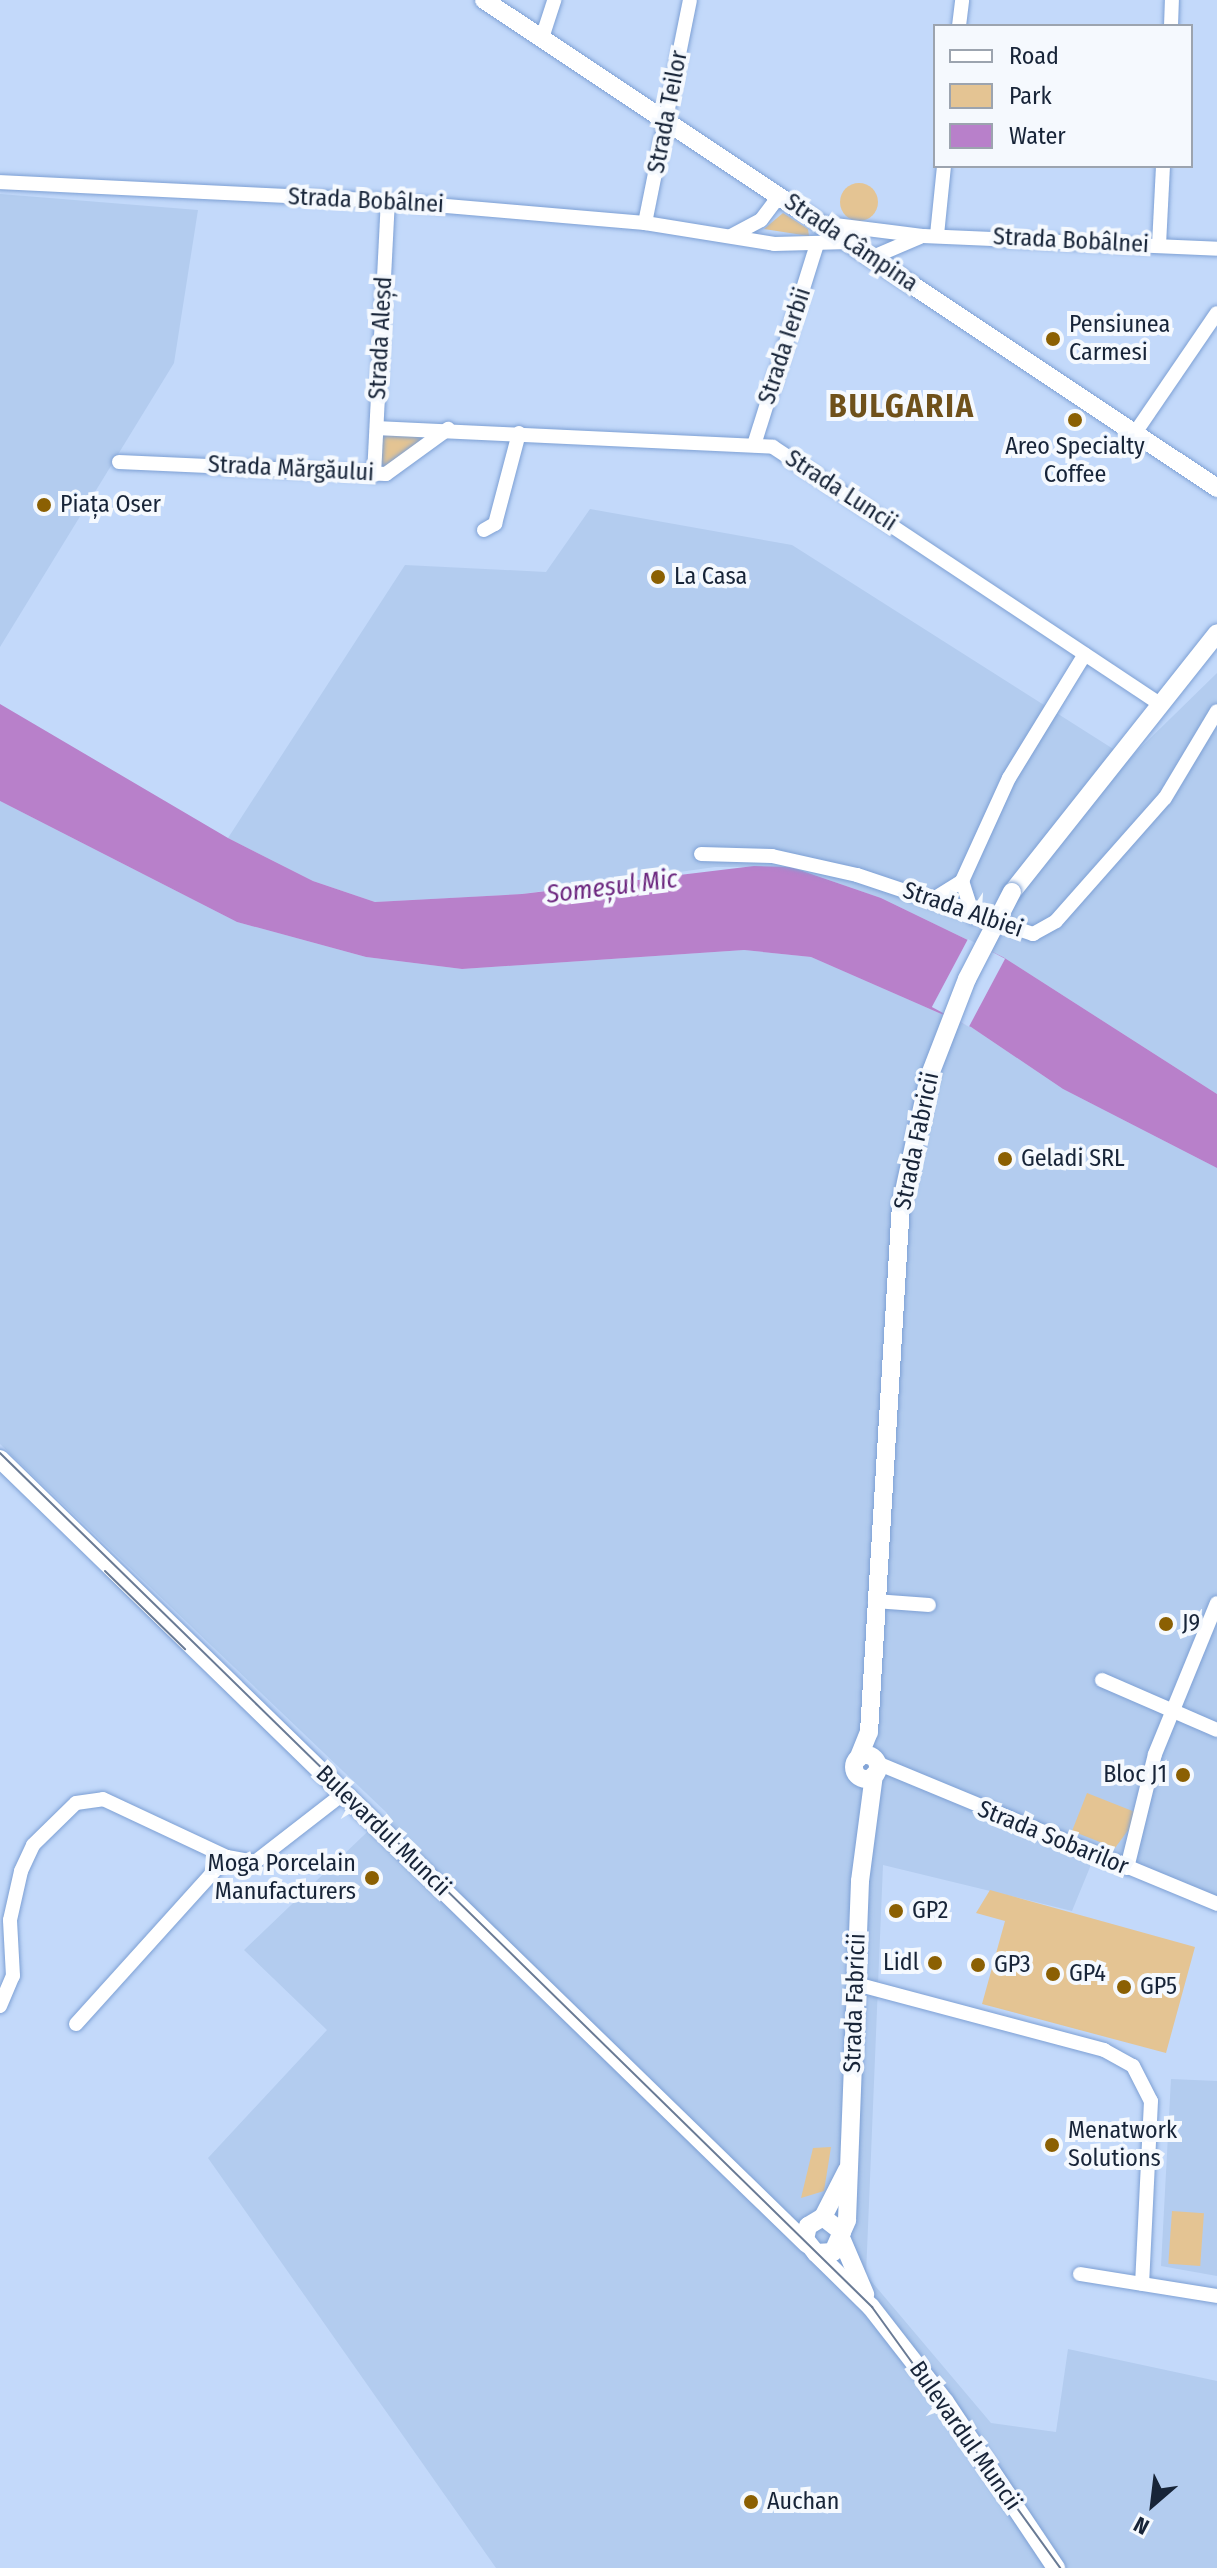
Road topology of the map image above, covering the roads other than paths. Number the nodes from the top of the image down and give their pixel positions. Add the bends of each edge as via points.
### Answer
1 (484, 0) edge
2 (554, 0) edge
3 (690, 0) edge
4 (962, 0) edge
5 (1172, 0) edge
6 (959, 24) edge
7 (1171, 24) edge
8 (542, 38) junction
9 (667, 119) junction
10 (944, 168) edge
11 (1163, 168) edge
12 (0, 182) edge
13 (780, 195) junction
14 (388, 201) junction
15 (645, 223) junction
16 (819, 223) junction
17 (731, 236) junction
18 (931, 236) junction
19 (850, 242) junction
20 (1159, 245) junction
21 (816, 247) junction
22 (1217, 249) edge
23 (873, 257) junction
24 (1217, 313) edge
25 (377, 428) junction
26 (448, 429) junction
27 (519, 433) junction
28 (1135, 433) junction
29 (754, 445) junction
30 (119, 462) dead end
31 (374, 475) junction
32 (1217, 488) edge
33 (484, 530) dead end
34 (1217, 633) edge
35 (1085, 654) junction
36 (1158, 703) junction
37 (1217, 711) edge
38 (701, 854) dead end
39 (962, 881) junction
40 (932, 900) junction
41 (974, 917) junction
42 (0, 1459) edge
43 (875, 1601) junction
44 (1217, 1603) edge
45 (929, 1605) dead end
46 (1213, 1622) edge
47 (1102, 1680) dead end
48 (1172, 1710) junction
49 (1217, 1730) edge
50 (872, 1767) junction
51 (344, 1793) junction
52 (227, 1857) junction
53 (1127, 1868) junction
54 (1217, 1904) edge
55 (856, 1984) junction
56 (3, 2000) edge
57 (76, 2024) dead end
58 (848, 2167) junction
59 (765, 2203) junction
60 (821, 2218) junction
61 (842, 2236) junction
62 (812, 2249) junction
63 (1080, 2274) dead end
64 (1142, 2284) junction
65 (1217, 2296) edge
66 (871, 2307) junction
67 (1056, 2568) edge

1 - 8 main road, Strada Câmpina
2 - 8 street
3 - 9 street, Strada Teilor
4 - 6 street
5 - 7 street
8 - 9 main road, Strada Câmpina
9 - 13 main road, Strada Câmpina
9 - 15 street, Strada Teilor
10 - 18 street
11 - 20 street
12 - 14 street, Strada Bobâlnei
13 - 16 main road, Strada Câmpina
13 - 17 street via 761,220
14 - 15 street, Strada Bobâlnei
14 - 25 street, Strada Aleșd
15 - 17 street, Strada Bobâlnei
16 - 18 street, Strada Bobâlnei
16 - 19 main road, Strada Câmpina
17 - 21 street, Strada Bobâlnei
18 - 20 street, Strada Bobâlnei
18 - 23 street, Strada Bobâlnei
19 - 21 street, Strada Bobâlnei
19 - 23 main road, Strada Câmpina
20 - 22 street, Strada Bobâlnei
21 - 29 street, Strada Ierbii
23 - 28 main road, Strada Câmpina
24 - 28 street
25 - 26 street, Strada Luncii
25 - 31 street, Strada Aleșd
26 - 27 street, Strada Luncii
26 - 31 street, Strada Mărgăului via 394,470
27 - 29 street, Strada Luncii
27 - 33 street via 495,524
28 - 32 main road, Strada Câmpina
29 - 35 street, Strada Luncii via 781,451
30 - 31 street, Strada Mărgăului
34 - 36 main road, Strada Fabricii
35 - 36 street, Strada Luncii
35 - 39 street via 1009,778
36 - 43 main road, Strada Fabricii, bridge via 1035,858 967,979 914,1133 897,1241
37 - 41 street, Strada Albiei via 1165,798 1056,921 1026,934
38 - 40 street, Strada Albiei via 795,860
39 - 40 street
39 - 41 street
40 - 41 street, Strada Albiei
42 - 51 main road, Bulevardul Muncii
43 - 45 street
43 - 50 main road, Strada Fabricii via 868,1736
44 - 46 street
46 - 48 street
47 - 48 street
48 - 49 street
48 - 53 street
50 - 53 street, Strada Sobarilor
50 - 55 main road, Strada Fabricii
51 - 52 street via 275,1853 255,1862
51 - 59 main road, Bulevardul Muncii
52 - 56 street via 103,1799 76,1803 33,1845 21,1871
52 - 57 street
53 - 54 street, Strada Sobarilor
55 - 58 main road, Strada Fabricii
55 - 64 street via 1104,2050 1133,2066 1151,2101
58 - 60 main road, Strada Fabricii
58 - 61 main road, Strada Fabricii
59 - 60 main road, Bulevardul Muncii
59 - 62 main road, Bulevardul Muncii
60 - 61 main road
60 - 62 main road, Strada Fabricii via 808,2226
61 - 62 main road via 833,2252
61 - 66 main road, Bulevardul Muncii
62 - 66 main road, Bulevardul Muncii
63 - 64 street
64 - 65 street
66 - 67 main road, Bulevardul Muncii

